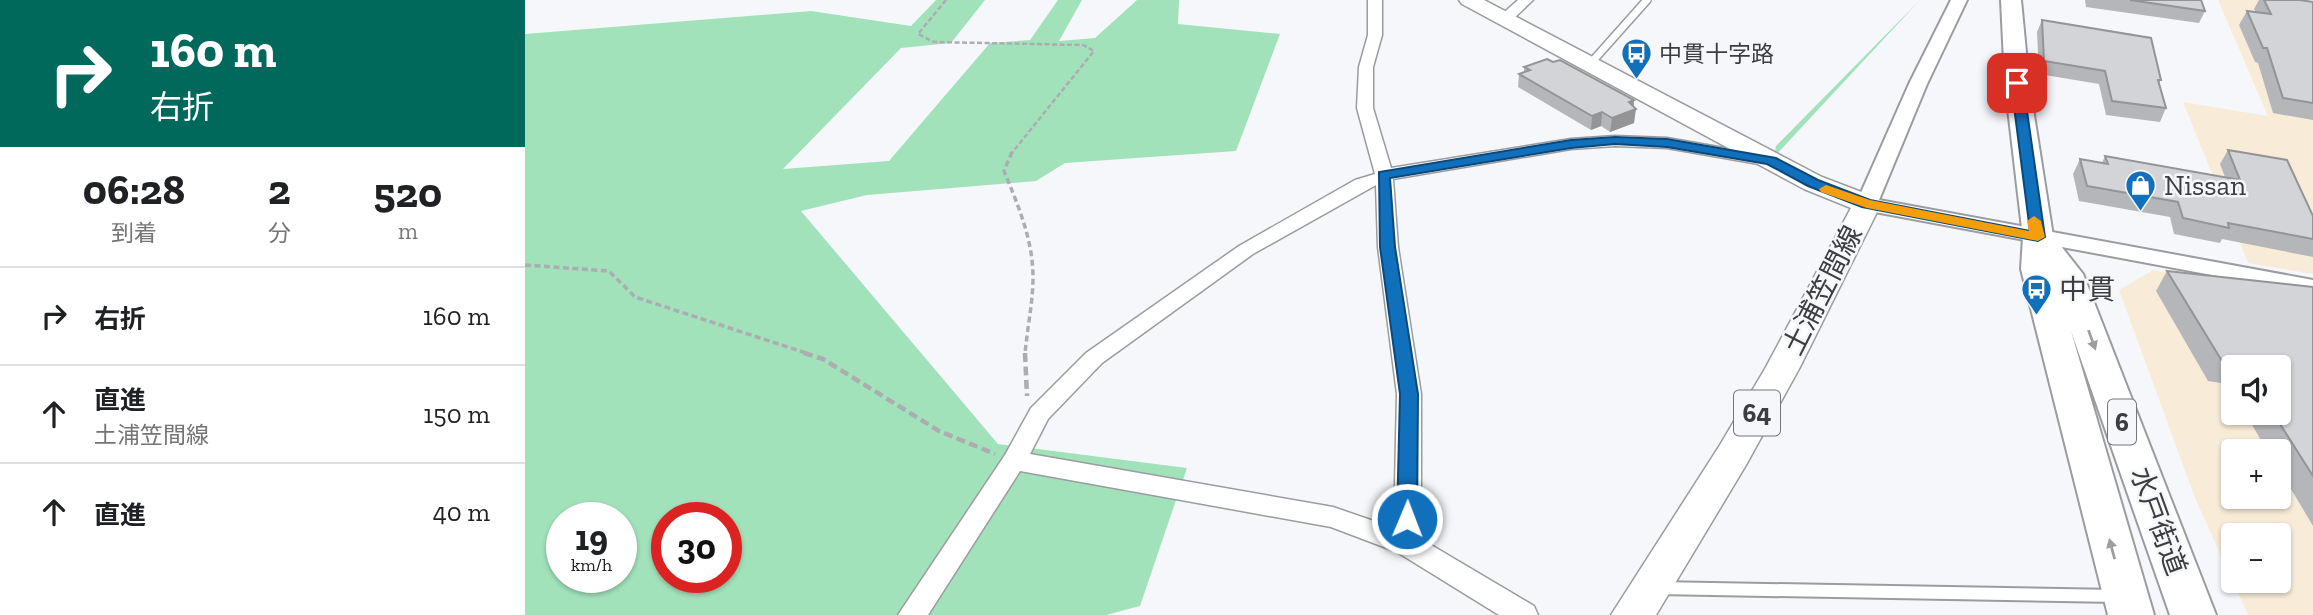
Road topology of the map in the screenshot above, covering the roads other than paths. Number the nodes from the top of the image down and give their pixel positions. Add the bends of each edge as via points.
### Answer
1 (1375, 0) edge
2 (1469, 0) edge
3 (1526, 0) edge
4 (1647, 0) edge
5 (1959, 0) edge
6 (2011, 0) edge
7 (1505, 19) junction
8 (1590, 64) junction
9 (1771, 161) junction
10 (1384, 175) junction
11 (1867, 204) junction
12 (2038, 237) junction
13 (2313, 287) edge
14 (1014, 461) junction
15 (1407, 544) junction
16 (1642, 602) edge
17 (2128, 606) edge
18 (912, 615) edge
19 (1524, 615) edge
20 (2193, 615) edge

1 - 10 street via 1365,108
2 - 7 main road, 土浦笠間線
3 - 7 street
4 - 8 lane
5 - 11 street
6 - 12 highway, 水戸街道 / 6
7 - 8 main road, 土浦笠間線
8 - 9 main road, 土浦笠間線
9 - 10 street via 1667,143 1615,141
9 - 11 main road, 土浦笠間線
10 - 14 street via 1341,194 1246,250 1094,358 1039,414
10 - 15 street via 1388,247 1409,394
11 - 12 street
11 - 16 main road, 土浦笠間線 / 64 via 1783,367
12 - 13 street
17 -> 12 highway, 水戸街道 / 6 via 2037,269
12 -> 20 highway, 水戸街道 / 6 via 2067,274
14 - 15 street via 1333,516
14 - 18 street
15 - 19 street
16 - 17 lane

